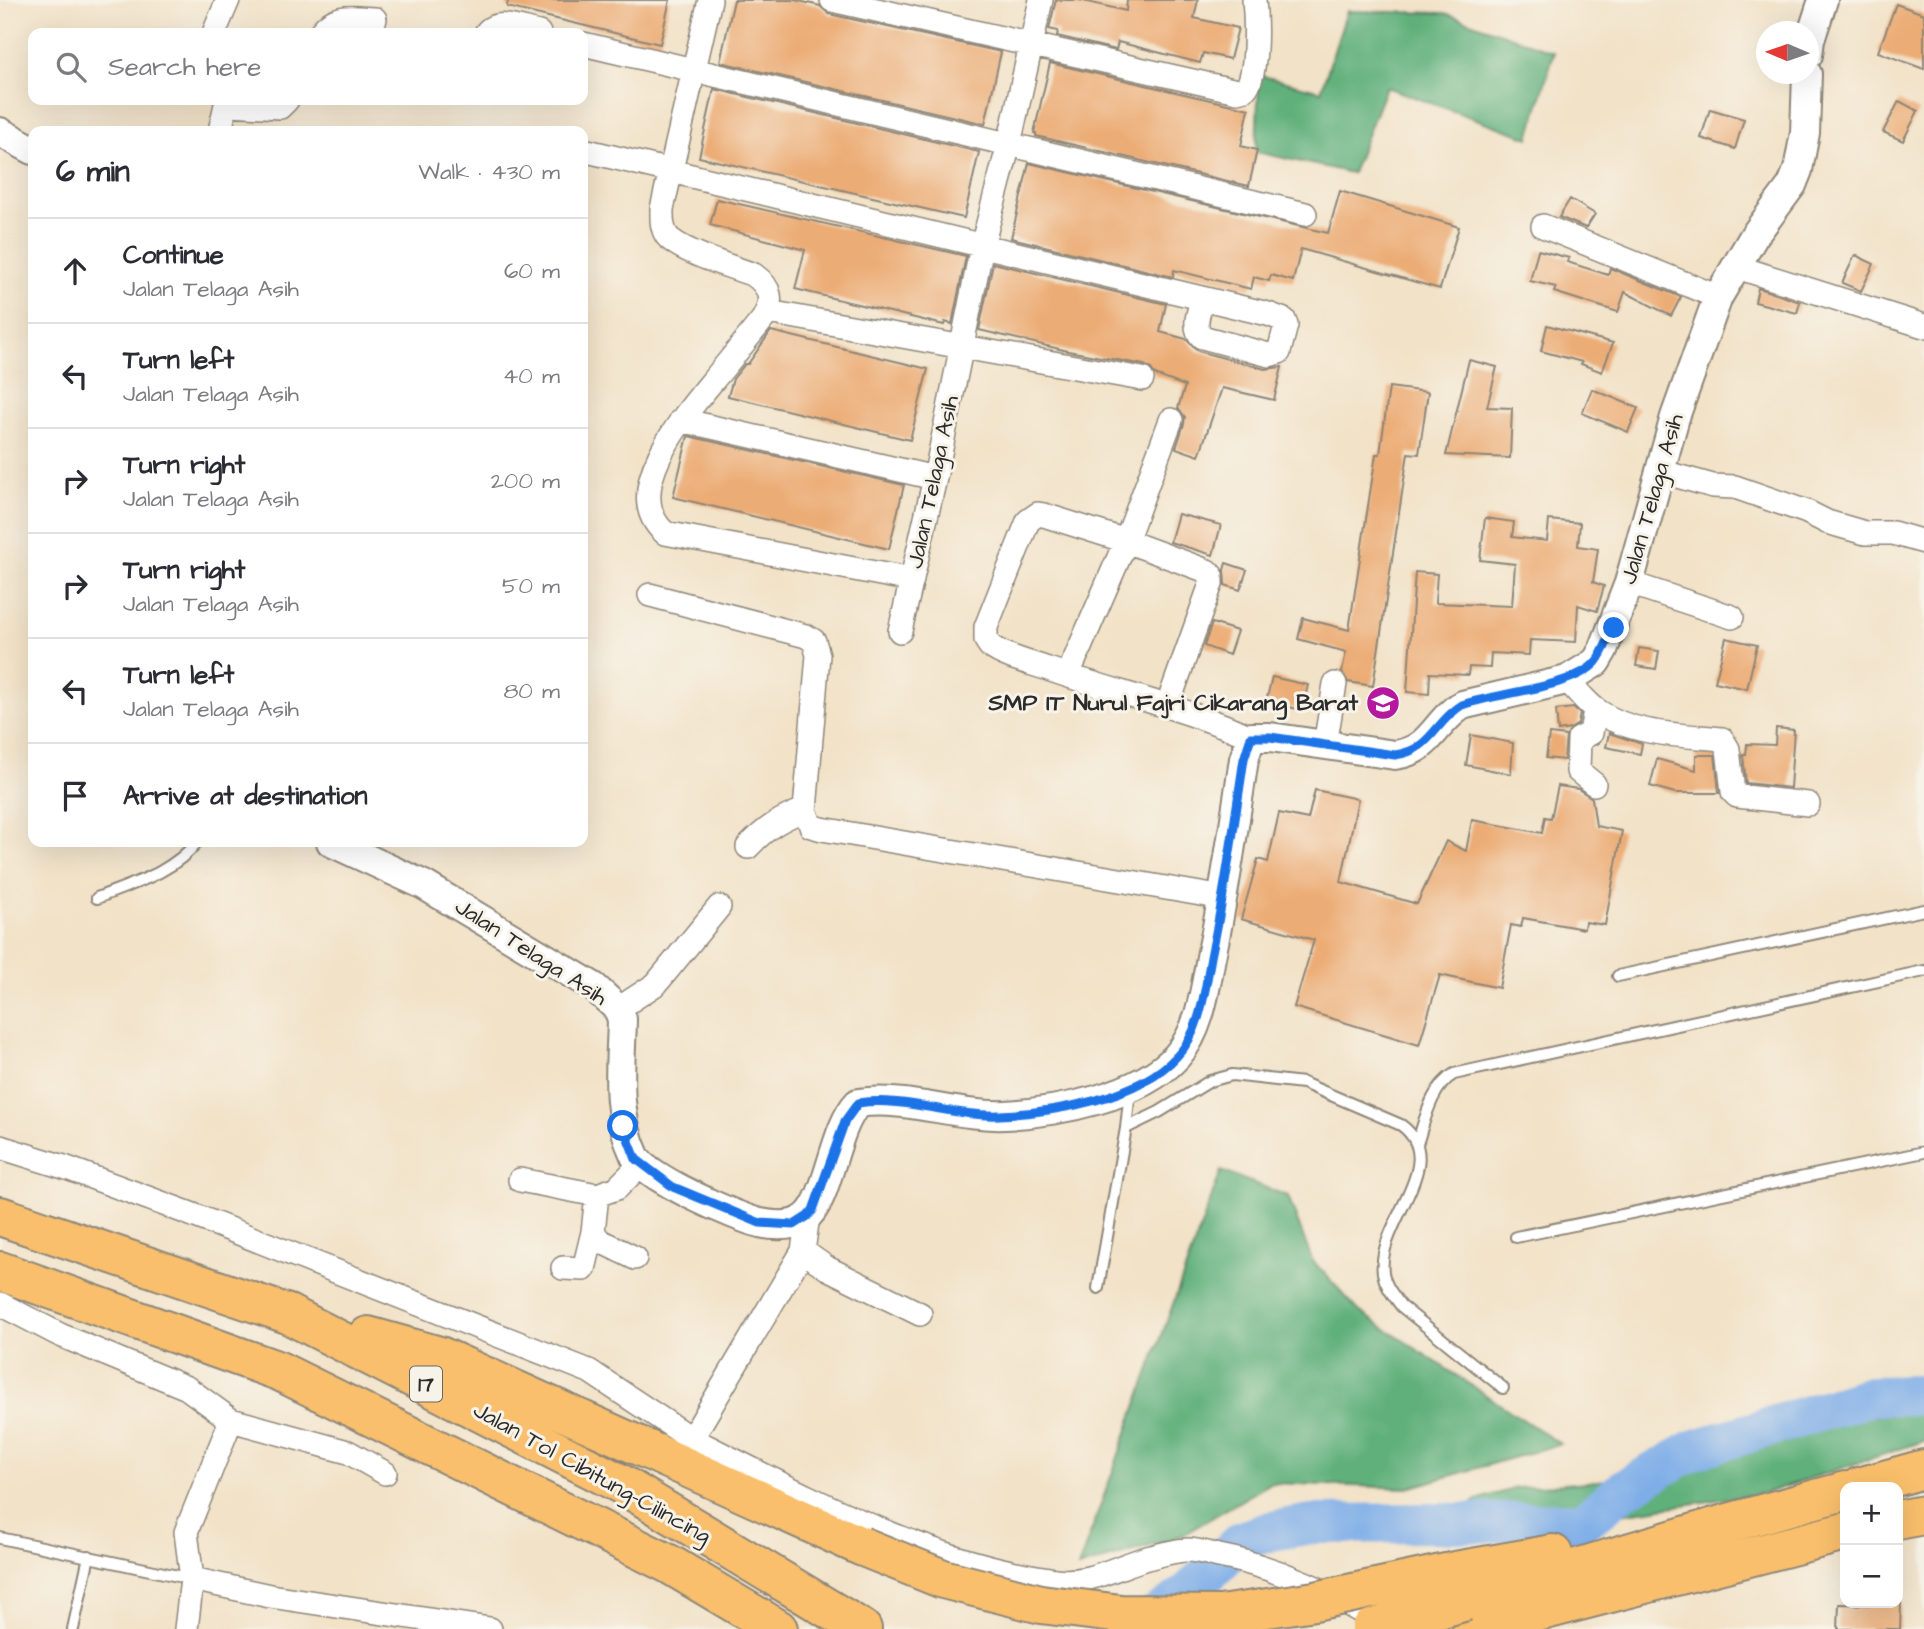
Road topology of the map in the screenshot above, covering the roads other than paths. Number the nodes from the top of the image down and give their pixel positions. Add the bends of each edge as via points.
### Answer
1 (228, 0) edge
2 (710, 0) edge
3 (832, 0) edge
4 (1041, 0) edge
5 (1254, 0) edge
6 (1823, 0) edge
7 (375, 19) dead end
8 (1817, 21) edge
9 (216, 28) edge
10 (325, 28) edge
11 (492, 28) edge
12 (512, 28) edge
13 (1032, 43) junction
14 (588, 45) edge
15 (694, 70) junction
16 (1807, 84) edge
17 (226, 105) edge
18 (249, 105) edge
19 (282, 105) edge
20 (221, 126) edge
21 (0, 132) edge
22 (1009, 145) junction
23 (28, 147) edge
24 (588, 151) edge
25 (671, 171) junction
26 (1304, 214) dead end
27 (1543, 226) dead end
28 (982, 246) junction
29 (1737, 267) junction
30 (1718, 297) junction
31 (1202, 300) dead end
32 (768, 312) junction
33 (1924, 326) edge
34 (961, 348) junction
35 (1142, 379) dead end
36 (681, 420) junction
37 (1171, 420) dead end
38 (1659, 471) junction
39 (935, 478) junction
40 (1126, 541) junction
41 (1924, 542) edge
42 (912, 580) junction
43 (1629, 583) junction
44 (650, 595) dead end
45 (1732, 617) dead end
46 (900, 631) dead end
47 (1068, 676) junction
48 (1567, 680) junction
49 (1335, 684) dead end
50 (1167, 707) junction
51 (1595, 710) junction
52 (1251, 737) junction
53 (1325, 745) junction
54 (1594, 784) dead end
55 (1808, 804) dead end
56 (805, 810) junction
57 (193, 847) edge
58 (342, 847) edge
59 (748, 847) dead end
60 (97, 898) dead end
61 (1224, 898) junction
62 (719, 906) dead end
63 (1924, 911) edge
64 (1924, 971) edge
65 (1618, 976) dead end
66 (618, 1009) junction
67 (1130, 1088) junction
68 (1126, 1128) junction
69 (1417, 1144) junction
70 (0, 1147) edge
71 (1924, 1152) edge
72 (641, 1164) junction
73 (520, 1180) dead end
74 (597, 1195) junction
75 (0, 1216) edge
76 (808, 1216) junction
77 (593, 1232) junction
78 (1516, 1237) dead end
79 (803, 1251) junction
80 (635, 1258) dead end
81 (563, 1268) dead end
82 (0, 1271) edge
83 (1098, 1288) dead end
84 (0, 1304) edge
85 (288, 1314) junction
86 (920, 1314) dead end
87 (1503, 1388) dead end
88 (231, 1420) junction
89 (690, 1438) junction
90 (1924, 1469) edge
91 (386, 1473) dead end
92 (1877, 1482) edge
93 (1840, 1492) edge
94 (1924, 1515) edge
95 (1903, 1519) edge
96 (1840, 1533) edge
97 (0, 1538) edge
98 (1761, 1553) junction
99 (89, 1556) junction
100 (669, 1564) junction
101 (192, 1579) junction
102 (1464, 1600) edge
103 (73, 1629) edge
104 (186, 1629) edge
105 (490, 1629) edge
106 (746, 1629) edge
107 (778, 1629) edge
108 (862, 1629) edge
109 (1371, 1629) edge
110 (1391, 1629) edge
111 (1566, 1629) edge

1 - 9 street
2 - 15 street
3 - 13 street
4 - 13 street, Jalan Telaga Asih
5 - 13 street via 1251,79 1245,89 1237,91
6 - 8 street
7 - 10 street via 344,17
11 - 12 street
13 - 22 street, Jalan Telaga Asih
14 - 15 street
15 - 22 street
15 - 25 street
16 - 29 street, Jalan Telaga Asih via 1798,170
17 - 20 street
18 - 19 street
21 - 23 street
22 - 26 street
22 - 28 street, Jalan Telaga Asih
24 - 25 street
25 - 28 street
25 - 32 street via 663,209 666,234 677,246 764,282 771,298
27 - 30 street
28 - 31 street
28 - 34 street, Jalan Telaga Asih
29 - 30 street, Jalan Telaga Asih
29 - 33 street
30 - 38 street, Jalan Telaga Asih
32 - 34 street
32 - 36 street, Jalan Telaga Asih
34 - 35 street
34 - 39 street, Jalan Telaga Asih
36 - 39 street
36 - 42 street, Jalan Telaga Asih via 661,454 650,491 652,517 665,533
37 - 40 street
38 - 41 street via 1735,488 1865,533 1893,533
38 - 43 street, Jalan Telaga Asih
39 - 42 street, Jalan Telaga Asih
40 - 47 street
40 - 47 street via 1044,515 1028,521 986,627 986,640 994,649
40 - 50 street via 1211,575
42 - 46 street
43 - 45 street
43 - 48 street, Jalan Telaga Asih via 1614,628 1596,662
44 - 56 street via 814,641 818,655
47 - 50 street
48 - 51 street
48 - 53 street, Jalan Telaga Asih via 1462,705 1428,741 1407,754
49 - 53 street
50 - 52 street
51 - 54 street via 1591,733 1579,739 1577,757 1577,771
51 - 55 street via 1631,726 1722,739 1728,749 1734,794
52 - 53 street, Jalan Telaga Asih
52 - 61 street
56 - 59 street via 784,817
56 - 61 street via 811,825 822,829
57 - 60 lane via 168,869
58 - 66 street, Jalan Telaga Asih via 424,885 594,987
61 - 67 street via 1194,1030 1160,1072
62 - 66 street via 656,984
63 - 65 lane
64 - 69 lane via 1454,1074 1437,1090
66 - 72 street, Jalan Telaga Asih via 622,1020 623,1126
67 - 68 lane
67 - 76 street via 1028,1114 988,1115 858,1103 845,1121
68 - 69 lane via 1210,1081 1232,1075 1303,1083 1401,1125
68 - 83 lane
69 - 87 lane via 1417,1173 1385,1243 1386,1282 1401,1306
70 - 89 street via 187,1213 589,1371
71 - 78 lane
72 - 74 street via 617,1188
72 - 76 street, Jalan Telaga Asih via 673,1187 760,1223 794,1225
73 - 74 street
74 - 77 street
75 - 85 highway, Jalan Tol Cibitung–Cilincing / 17
76 - 79 street
77 - 80 street via 600,1241
77 - 81 street via 584,1269
79 - 86 street via 827,1268
79 - 89 street
82 - 100 highway, Jalan Tol Cibitung–Cilincing / 17 via 279,1371
84 - 88 street via 60,1335 187,1388
85 - 102 highway, bridge via 440,1356 861,1546 955,1582 1041,1604 1121,1614 1220,1615 1315,1601
85 - 108 highway, Jalan Tol Cibitung–Cilincing / 17 via 624,1485
88 - 91 street via 348,1452
88 - 101 street via 186,1532
89 - 110 street via 842,1514 976,1565 1058,1581 1094,1578 1152,1557 1189,1550 1296,1577
90 - 92 highway
93 - 102 highway
94 - 95 highway
96 - 98 highway
97 - 99 lane
98 - 102 highway
98 - 111 highway
99 - 101 lane
99 - 103 lane
100 - 106 highway
100 - 107 highway, Jalan Tol Cibitung–Cilincing / 17
101 - 104 street
101 - 105 street via 270,1597
102 - 109 highway, bridge

